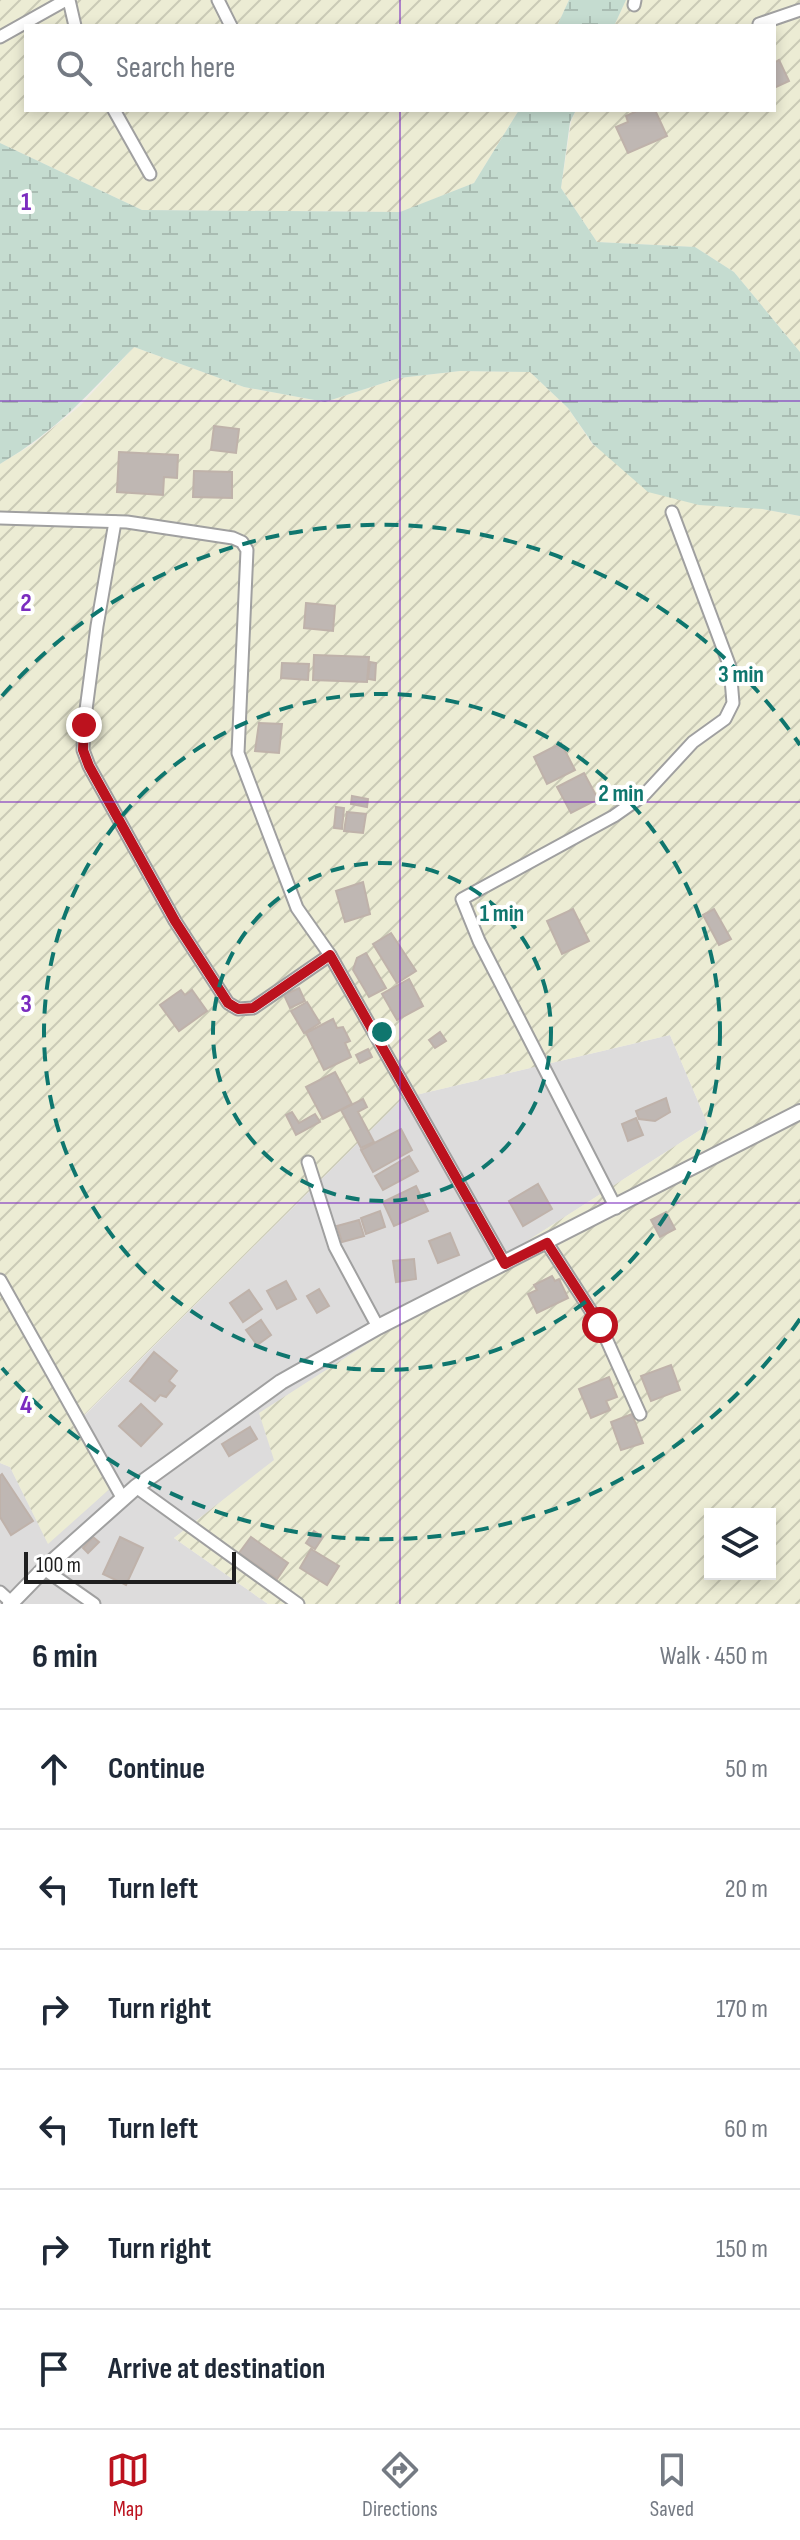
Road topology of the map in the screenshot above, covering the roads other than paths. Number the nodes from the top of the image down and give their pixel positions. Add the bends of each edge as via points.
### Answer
1 (68, 0) edge
2 (218, 0) edge
3 (800, 10) edge
4 (74, 24) edge
5 (230, 24) edge
6 (759, 24) edge
7 (0, 37) edge
8 (115, 112) edge
9 (150, 174) dead end
10 (672, 512) dead end
11 (0, 518) edge
12 (115, 522) junction
13 (330, 955) junction
14 (800, 1112) edge
15 (308, 1162) dead end
16 (616, 1208) junction
17 (547, 1243) junction
18 (505, 1264) junction
19 (0, 1280) edge
20 (378, 1327) junction
21 (640, 1414) dead end
22 (136, 1487) junction
23 (123, 1499) junction
24 (44, 1569) junction
25 (0, 1592) edge
26 (11, 1603) edge
27 (94, 1604) edge
28 (298, 1604) edge

1 - 4 street
1 - 7 street
2 - 5 street
3 - 6 street
8 - 9 street
10 - 16 street via 730,667 733,703 725,719 614,816 462,899
11 - 12 street
12 - 13 street via 233,538 247,550 238,753 297,908
12 - 13 street via 84,725 83,750 89,766 175,921 228,1003 253,1008
13 - 18 street
14 - 16 street
15 - 20 street via 335,1247
16 - 17 street
17 - 18 street
17 - 21 street via 600,1325
18 - 20 street
19 - 23 street
20 - 22 street via 281,1382
22 - 23 street
22 - 28 street
23 - 24 street
24 - 26 street
24 - 27 street
25 - 26 street

